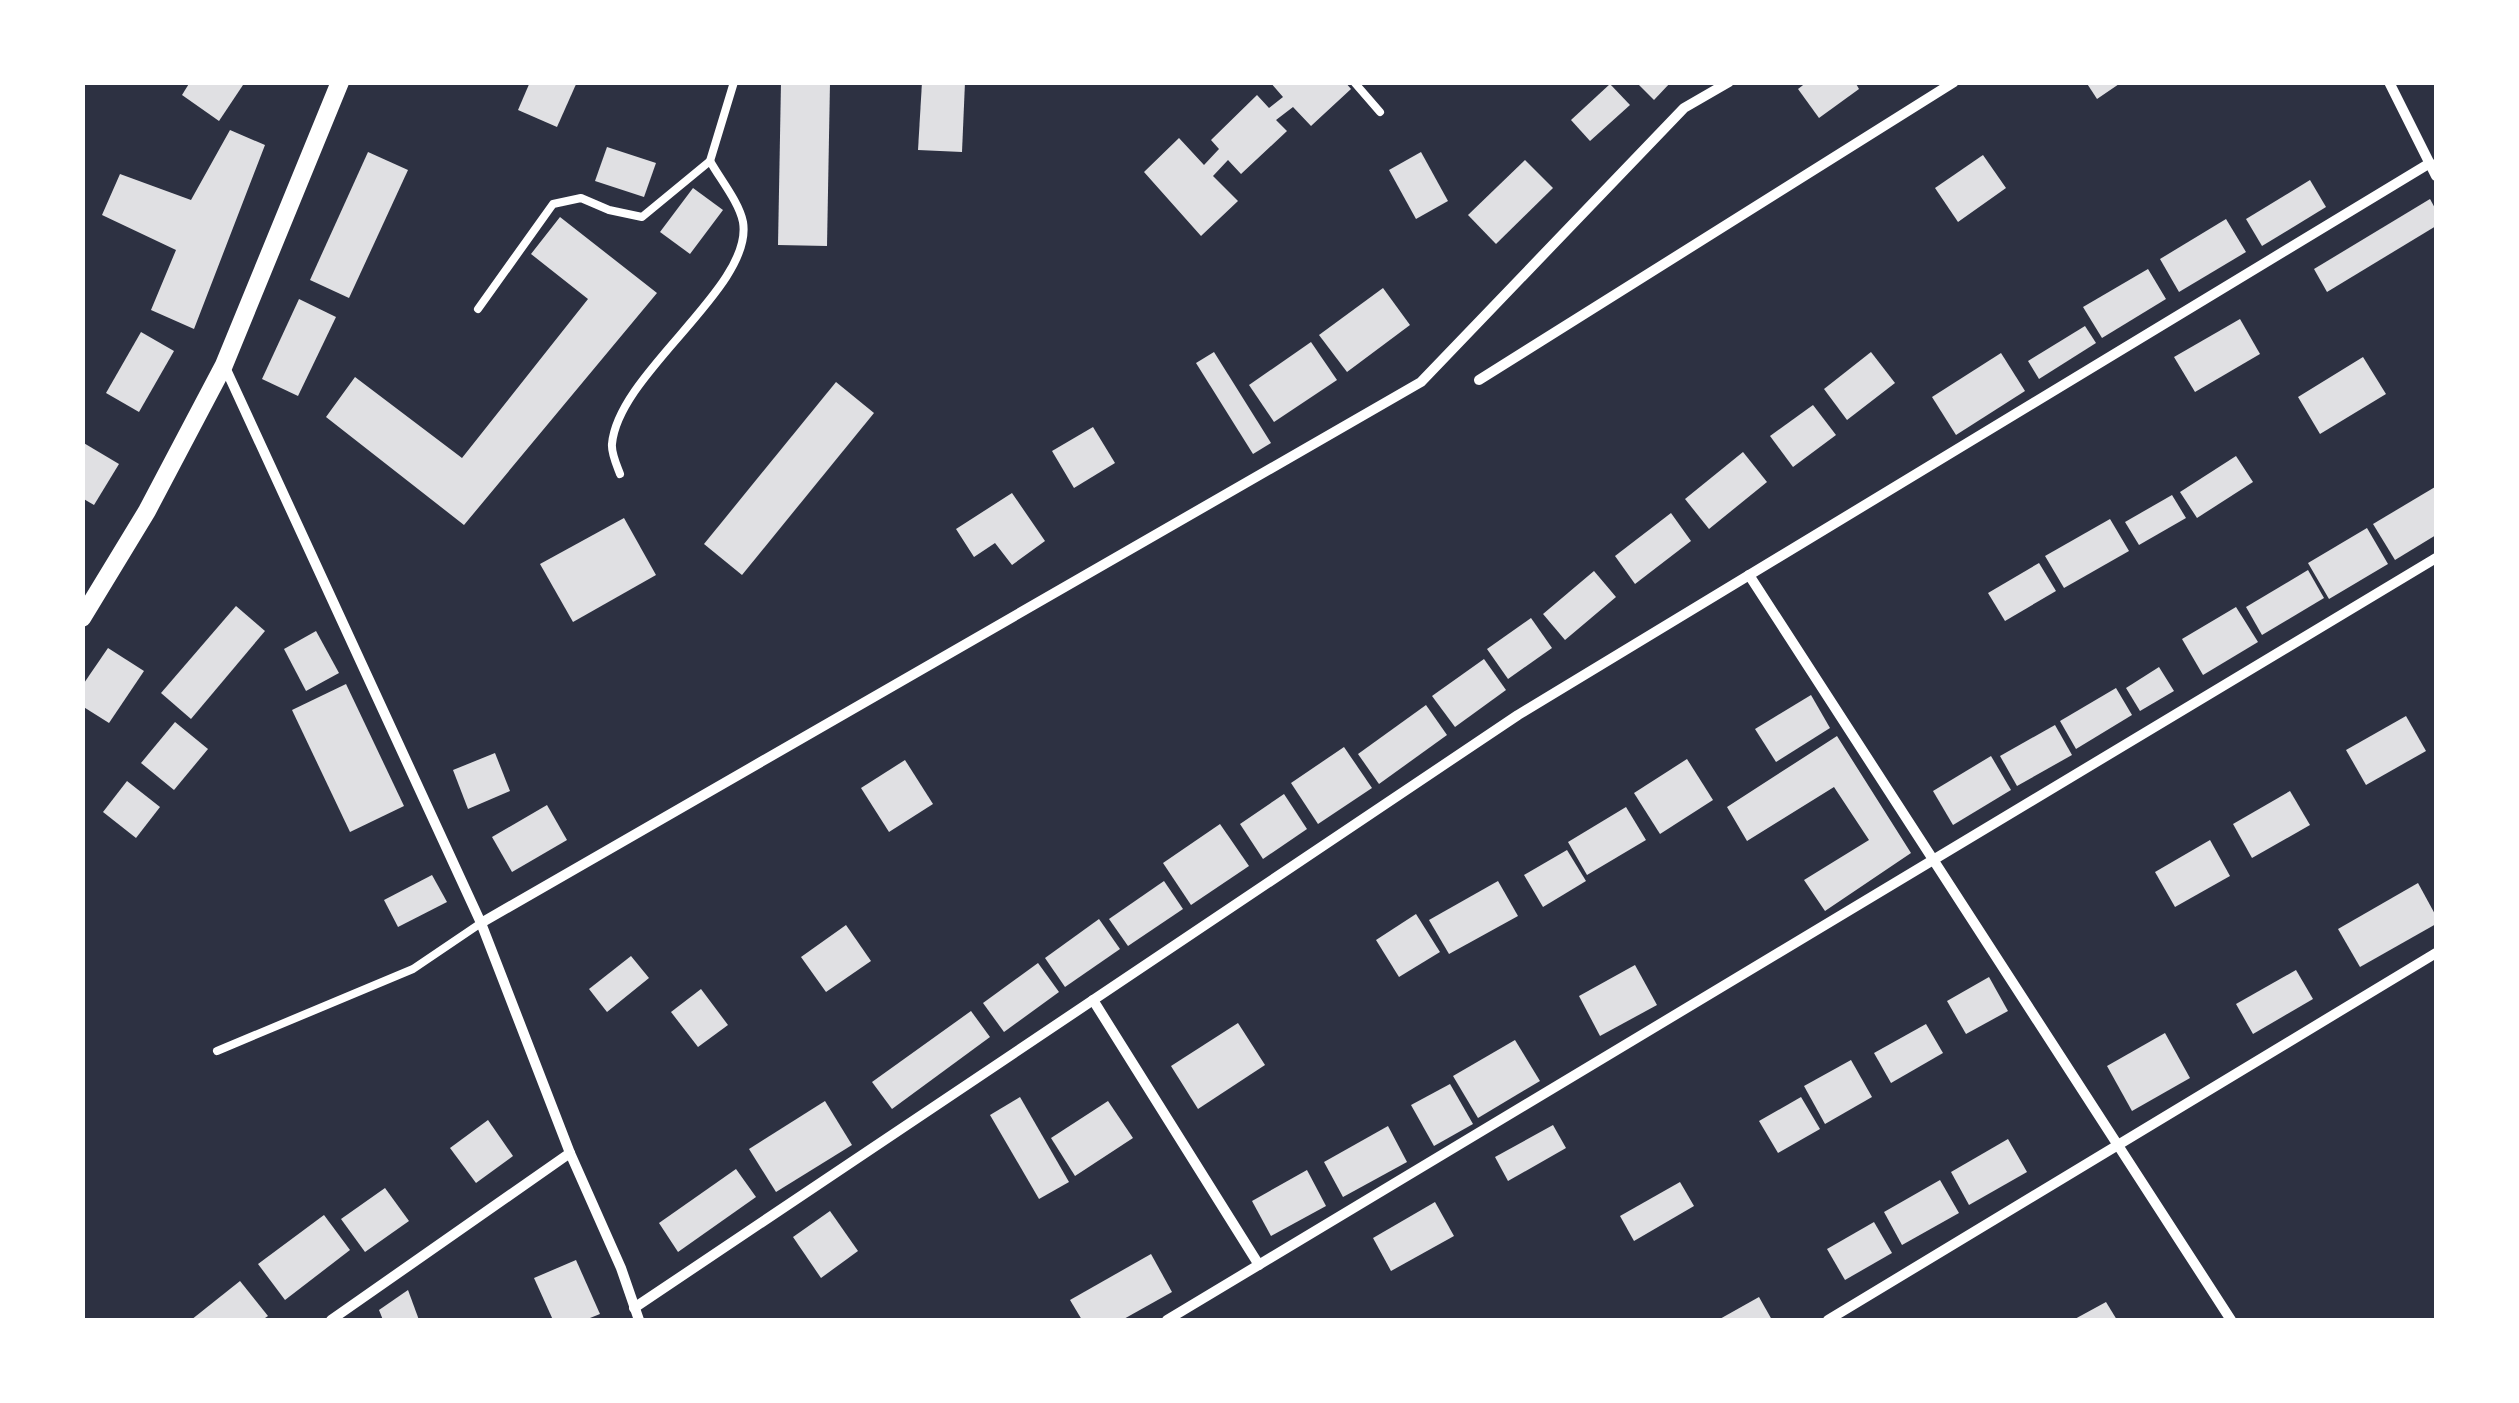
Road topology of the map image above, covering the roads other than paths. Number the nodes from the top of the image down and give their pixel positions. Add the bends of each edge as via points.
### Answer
1 (340, 82) edge
2 (734, 82) edge
3 (1354, 82) edge
4 (1730, 82) edge
5 (1954, 82) edge
6 (2389, 82) edge
7 (1380, 112) dead end
8 (710, 160) junction
9 (2430, 163) junction
10 (2436, 176) edge
11 (478, 309) dead end
12 (224, 365) junction
13 (1479, 380) dead end
14 (620, 474) dead end
15 (2436, 558) edge
16 (1750, 575) junction
17 (82, 618) edge
18 (1933, 860) junction
19 (481, 923) junction
20 (2436, 953) edge
21 (1093, 1000) junction
22 (217, 1052) dead end
23 (2118, 1145) junction
24 (570, 1153) junction
25 (1260, 1265) junction
26 (634, 1308) junction
27 (332, 1320) edge
28 (638, 1320) edge
29 (1167, 1320) edge
30 (1828, 1320) edge
31 (2231, 1320) edge

1 - 12 street
2 - 8 lane
3 - 7 lane
4 - 19 street via 1684,108 1421,382
5 - 13 street
6 - 9 street
8 - 11 lane via 642,217 581,198 553,204
8 - 14 lane via 742,220 743,249 628,401 611,446
9 - 10 street
9 - 16 street
12 - 17 street
12 - 19 street
15 - 18 street
16 - 18 street
16 - 21 street via 1518,715
18 - 23 street
18 - 25 street
19 - 22 lane via 412,969
19 - 24 street
20 - 23 street
21 - 25 street
21 - 26 street
23 - 30 street
23 - 31 street
24 - 26 street
24 - 27 street
25 - 29 street
26 - 28 street

